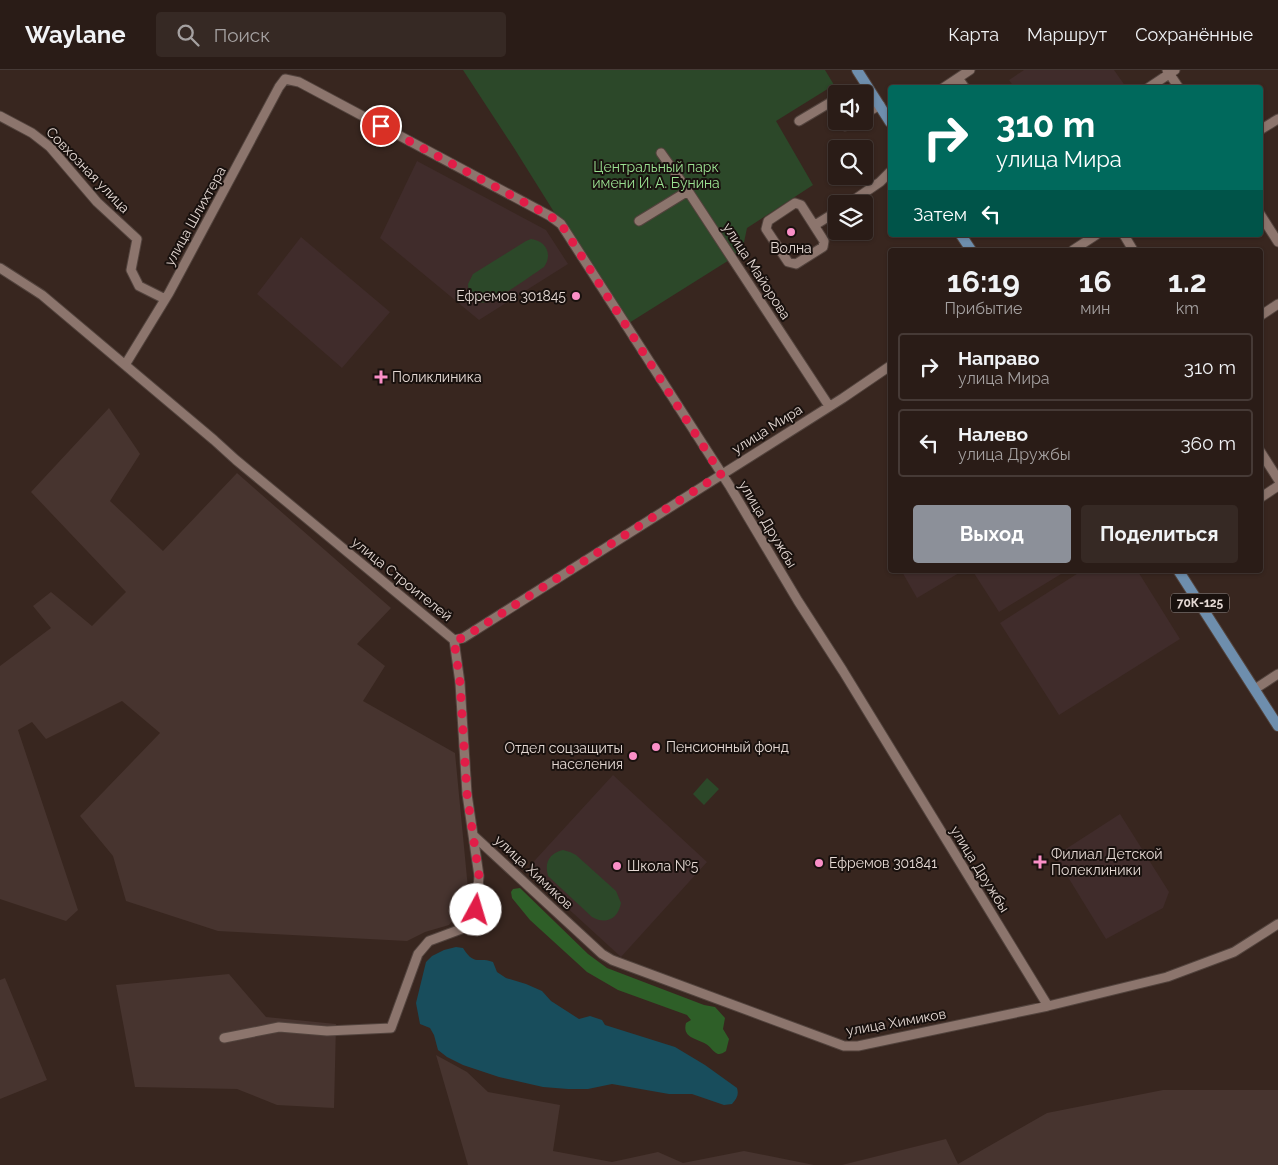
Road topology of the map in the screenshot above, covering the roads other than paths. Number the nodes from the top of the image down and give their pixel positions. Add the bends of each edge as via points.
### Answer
1 (857, 70) edge
2 (970, 70) edge
3 (1170, 71) edge
4 (958, 78) junction
5 (285, 79) joint
6 (948, 85) edge
7 (963, 85) edge
8 (1152, 85) edge
9 (1177, 85) edge
10 (828, 104) edge
11 (880, 105) junction
12 (873, 109) edge
13 (0, 116) edge
14 (888, 118) edge
15 (1278, 119) edge
16 (799, 121) dead end
17 (1263, 128) edge
18 (661, 153) dead end
19 (888, 174) edge
20 (688, 191) junction
21 (861, 195) edge
22 (828, 217) edge
23 (1263, 219) edge
24 (639, 221) dead end
25 (815, 225) junction
26 (962, 237) edge
27 (1093, 237) edge
28 (1125, 237) edge
29 (1278, 242) edge
30 (970, 248) edge
31 (1076, 248) edge
32 (1132, 248) edge
33 (0, 268) edge
34 (165, 299) junction
35 (1278, 304) edge
36 (1263, 314) edge
37 (125, 365) junction
38 (888, 367) edge
39 (829, 406) junction
40 (1263, 456) edge
41 (721, 474) junction
42 (1278, 479) edge
43 (1278, 486) edge
44 (1263, 496) edge
45 (1180, 573) edge
46 (454, 640) junction
47 (1278, 674) edge
48 (1255, 689) junction
49 (1278, 726) edge
50 (474, 836) junction
51 (1278, 924) edge
52 (1048, 1006) junction
53 (224, 1038) dead end

1 - 11 main road
2 - 4 street
3 - 8 street
3 - 9 street
4 - 6 street
4 - 7 street
5 - 34 street, улица Шлихтера
5 - 41 street, улица Дружбы via 299,82 561,224
10 - 16 street
11 - 12 street
11 - 14 main road
13 - 34 street, Совхозная улица via 50,147 97,202 136,239 131,270 139,286
15 - 17 street
18 - 20 street, улица Майорова
19 - 21 street
20 - 24 street
20 - 39 street, улица Майорова
22 - 25 street
23 - 29 street
25 - 25 street via 824,241 823,247 796,264 788,262 766,229 768,221 795,204 801,205
26 - 30 main road
27 - 31 street
28 - 32 street
33 - 37 street, улица Строителей via 42,295
34 - 37 street, улица Шлихтера
35 - 36 street
37 - 46 street, улица Строителей
38 - 39 street, улица Мира
39 - 41 street, улица Мира
40 - 42 street
41 - 46 street, улица Мира via 463,638
41 - 52 street, улица Дружбы
43 - 44 street
45 - 48 main road, 70К-125
46 - 50 street, улица Строителей via 467,794
47 - 48 street
48 - 49 main road, 70К-125
50 - 52 street, улица Химиков via 612,960 844,1046 858,1046
50 - 53 street, улица Строителей via 479,876 476,910 464,928 429,941 418,954 391,1028 327,1032 279,1027
51 - 52 street, улица Химиков via 1234,952 1175,974

